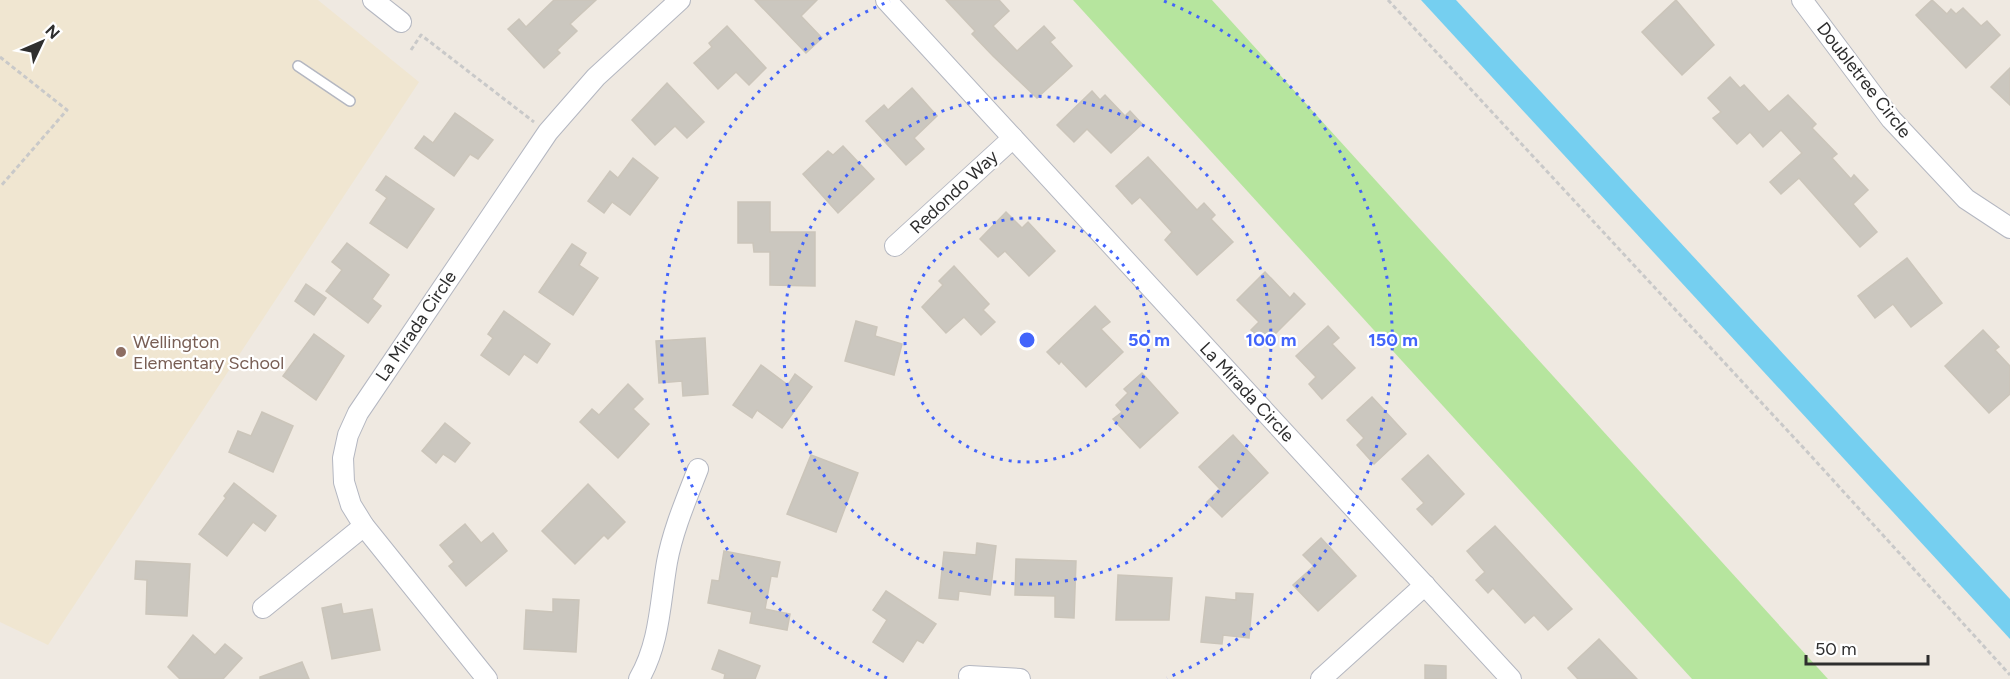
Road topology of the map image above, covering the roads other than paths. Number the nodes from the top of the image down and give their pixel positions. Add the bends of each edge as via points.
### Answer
1 (373, 0) edge
2 (680, 0) edge
3 (886, 0) edge
4 (1802, 0) edge
5 (402, 22) dead end
6 (298, 66) dead end
7 (350, 101) dead end
8 (1013, 138) junction
9 (2010, 228) edge
10 (895, 246) dead end
11 (698, 469) dead end
12 (364, 526) junction
13 (1425, 585) junction
14 (263, 608) dead end
15 (969, 676) dead end
16 (487, 679) edge
17 (639, 679) edge
18 (1020, 679) edge
19 (1321, 679) edge
20 (1511, 679) edge

1 - 5 street
2 - 12 street, La Mirada Circle via 596,77 548,132 352,424 343,458 344,482 351,505
3 - 8 street, La Mirada Circle
4 - 9 street, Doubletree Circle via 1890,119 1966,198
6 - 7 lane
8 - 10 street, Redondo Way
8 - 13 street, La Mirada Circle
11 - 17 street via 667,561 656,640
12 - 14 street
12 - 16 street, La Mirada Circle
13 - 19 street
13 - 20 street, La Mirada Circle
15 - 18 street

